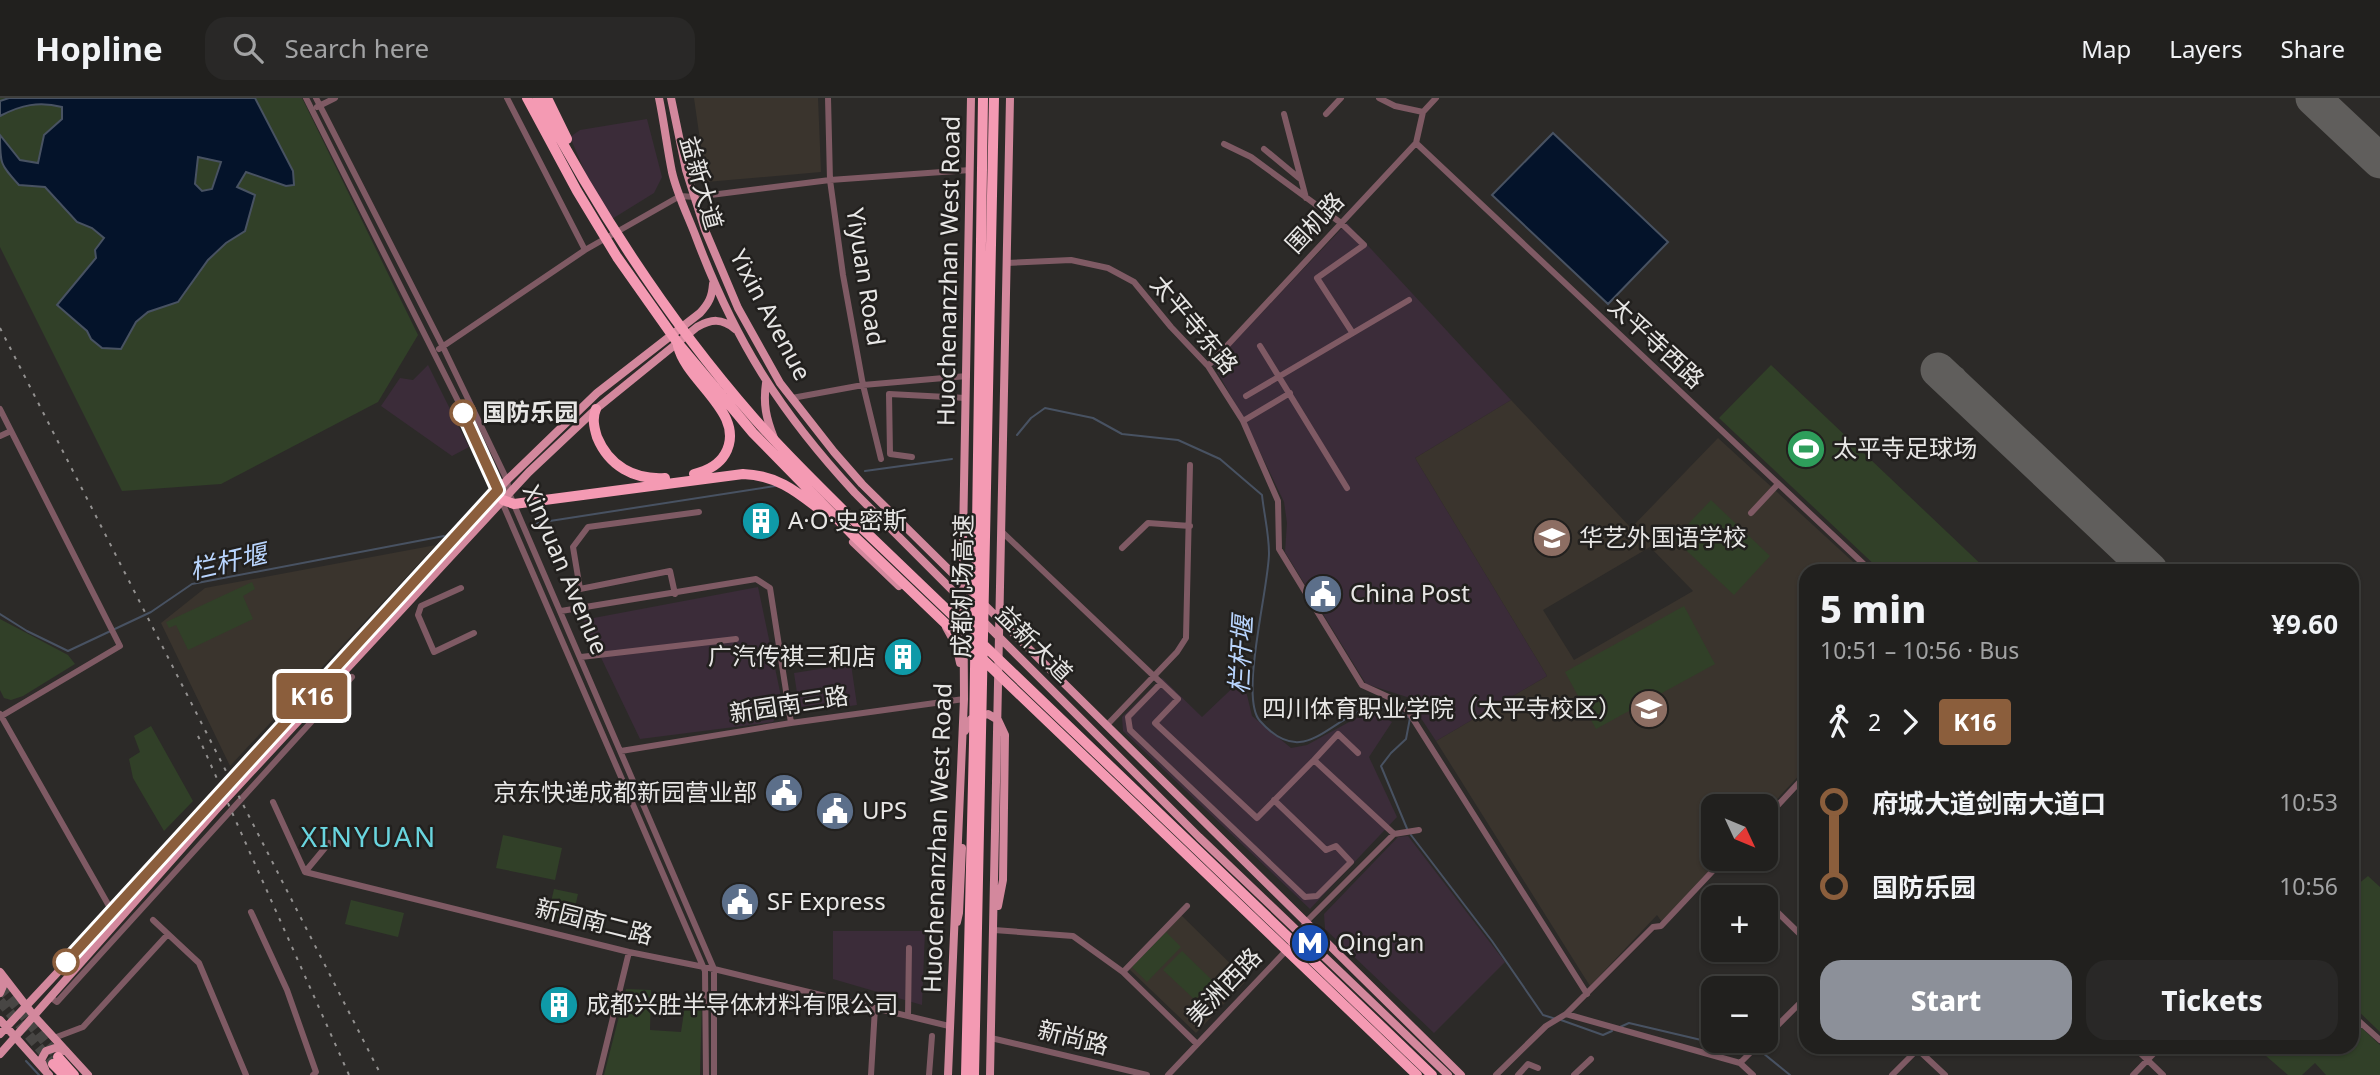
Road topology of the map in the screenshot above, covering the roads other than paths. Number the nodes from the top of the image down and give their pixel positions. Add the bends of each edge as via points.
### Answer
1 (306, 98) edge
2 (316, 98) edge
3 (335, 98) edge
4 (507, 98) edge
5 (527, 98) edge
6 (538, 98) edge
7 (547, 98) edge
8 (659, 98) edge
9 (671, 98) edge
10 (828, 98) edge
11 (971, 98) edge
12 (983, 98) edge
13 (994, 98) edge
14 (1010, 98) edge
15 (1341, 98) edge
16 (1379, 98) edge
17 (1436, 98) edge
18 (320, 106) junction
19 (312, 110) junction
20 (1423, 112) junction
21 (1284, 114) dead end
22 (1326, 114) dead end
23 (1416, 143) junction
24 (1224, 144) dead end
25 (1264, 149) dead end
26 (571, 160) junction
27 (970, 170) junction
28 (830, 180) junction
29 (1301, 180) junction
30 (680, 196) junction
31 (695, 197) junction
32 (1306, 198) junction
33 (1341, 223) junction
34 (585, 250) junction
35 (1007, 263) junction
36 (713, 281) junction
37 (1409, 300) dead end
38 (736, 330) junction
39 (1352, 332) junction
40 (677, 342) junction
41 (1260, 346) dead end
42 (443, 347) junction
43 (435, 352) junction
44 (1208, 366) junction
45 (1280, 375) junction
46 (967, 376) junction
47 (890, 382) junction
48 (766, 383) junction
49 (863, 385) junction
50 (1290, 393) junction
51 (889, 394) junction
52 (1246, 396) dead end
53 (792, 398) junction
54 (966, 398) junction
55 (0, 409) edge
56 (596, 409) junction
57 (1243, 421) junction
58 (3, 422) edge
59 (812, 424) joint
60 (11, 431) junction
61 (0, 436) edge
62 (912, 457) dead end
63 (881, 459) dead end
64 (1190, 465) dead end
65 (705, 475) junction
66 (507, 480) junction
67 (1778, 484) junction
68 (1347, 488) dead end
69 (506, 497) junction
70 (699, 512) dead end
71 (1751, 513) dead end
72 (1190, 526) junction
73 (1001, 531) junction
74 (854, 536) junction
75 (1122, 548) dead end
76 (1864, 564) edge
77 (461, 588) dead end
78 (675, 594) junction
79 (561, 611) junction
80 (474, 633) dead end
81 (736, 639) dead end
82 (581, 657) junction
83 (1154, 676) junction
84 (352, 677) dead end
85 (964, 677) junction
86 (1161, 684) junction
87 (964, 699) junction
88 (0, 716) edge
89 (791, 723) junction
90 (1107, 725) junction
91 (621, 751) junction
92 (1358, 753) dead end
93 (1314, 760) junction
94 (1799, 783) edge
95 (1274, 800) junction
96 (273, 802) dead end
97 (1778, 805) edge
98 (976, 812) junction
99 (1419, 830) dead end
100 (1394, 834) junction
101 (329, 843) dead end
102 (305, 872) junction
103 (1712, 872) edge
104 (1187, 906) dead end
105 (251, 912) dead end
106 (113, 913) junction
107 (1778, 913) edge
108 (153, 920) dead end
109 (1305, 923) junction
110 (994, 930) junction
111 (1799, 933) edge
112 (168, 934) junction
113 (1300, 936) junction
114 (953, 939) junction
115 (909, 948) dead end
116 (629, 952) junction
117 (703, 967) junction
118 (714, 969) junction
119 (1123, 972) junction
120 (0, 974) edge
121 (0, 993) edge
122 (1587, 993) junction
123 (50, 997) junction
124 (1799, 1004) edge
125 (25, 1005) junction
126 (874, 1008) junction
127 (34, 1016) junction
128 (908, 1016) junction
129 (1564, 1016) junction
130 (2361, 1023) edge
131 (1778, 1025) edge
132 (949, 1026) junction
133 (2, 1027) edge
134 (932, 1036) dead end
135 (14, 1038) junction
136 (54, 1038) junction
137 (991, 1038) junction
138 (2380, 1040) edge
139 (1197, 1044) junction
140 (1750, 1053) edge
141 (0, 1054) edge
142 (1912, 1054) edge
143 (1924, 1054) edge
144 (2141, 1054) edge
145 (2153, 1054) edge
146 (59, 1057) junction
147 (1591, 1059) dead end
148 (2147, 1060) junction
149 (1740, 1063) junction
150 (1538, 1068) dead end
151 (48, 1074) edge
152 (64, 1075) edge
153 (74, 1075) edge
154 (88, 1075) edge
155 (246, 1075) edge
156 (313, 1075) edge
157 (599, 1075) edge
158 (706, 1075) edge
159 (715, 1075) edge
160 (871, 1075) edge
161 (929, 1075) edge
162 (948, 1075) edge
163 (970, 1075) edge
164 (990, 1075) edge
165 (1147, 1075) edge
166 (1168, 1075) edge
167 (1417, 1075) edge
168 (1432, 1075) edge
169 (1448, 1075) edge
170 (1461, 1075) edge
171 (1496, 1075) edge
172 (1518, 1075) edge
173 (1574, 1075) edge
174 (1752, 1075) edge
175 (1892, 1075) edge
176 (1945, 1075) edge
177 (2133, 1075) edge
178 (2163, 1075) edge

1 - 19 street, Xinyuan Avenue
2 - 18 street, Xinyuan Avenue
3 - 18 street
4 - 34 street
5 - 40 highway via 599,229
6 - 26 highway
7 - 26 highway via 569,144
8 - 30 main road, 益新大道
9 - 31 main road, Yixin Avenue
10 - 28 street, Yiyuan Road
11 - 27 main road, Huochenanzhan West Road
12 - 98 highway, 成都机场高速
13 - 98 highway, 成都机场高速
14 - 35 main road
15 - 22 street
16 - 20 street
17 - 20 street
18 - 19 street
18 - 42 street, Xinyuan Avenue
19 - 43 street, Xinyuan Avenue
20 - 23 street
21 - 29 street
23 - 33 street, 围机路
23 - 67 street, 太平寺西路
24 - 32 street via 1251,157
25 - 29 street
26 - 168 highway via 660,300 756,420 843,510
27 - 28 street
27 - 46 main road, Huochenanzhan West Road
28 - 31 street
28 - 49 street, Yiyuan Road
29 - 32 street
30 - 31 street
30 - 34 street
30 - 36 main road, 益新大道
31 - 53 main road, Yixin Avenue via 738,308
32 - 33 street
33 - 39 street via 1364,245 1317,278
33 - 44 street, 围机路
34 - 42 street
35 - 44 street, 太平寺东路 via 1071,260 1108,268 1133,282
35 - 73 main road
36 - 38 main road, 益新大道
36 - 66 main road via 712,295 700,313 597,393
37 - 39 street
38 - 48 main road, 益新大道
38 - 56 main road via 716,320 697,327
39 - 45 street
40 - 65 highway via 681,358 730,427 725,455
40 - 74 highway via 752,433
41 - 45 street
42 - 43 street
42 - 66 street, Xinyuan Avenue
43 - 69 street, Xinyuan Avenue
44 - 57 street, 太平寺东路
45 - 50 street
45 - 52 street
46 - 47 street
46 - 54 main road, Huochenanzhan West Road
47 - 49 street
47 - 51 street
48 - 85 main road via 765,415 781,458 807,495 949,630
48 - 113 main road, 益新大道 via 855,494
49 - 53 street
49 - 63 street, Yiyuan Road
50 - 57 street
50 - 68 street
51 - 54 street
51 - 62 street via 890,454
53 - 59 main road, Yixin Avenue
54 - 85 main road, Huochenanzhan West Road
55 - 58 street
56 - 65 highway via 594,425 602,447 622,470 656,478
56 - 69 main road
57 - 122 street, 太平寺东路 via 1278,501 1279,549 1362,685 1408,711
58 - 60 street
59 - 90 main road, 益新大道 via 862,484
60 - 61 street
60 - 88 street via 120,646
64 - 72 street
65 - 69 highway
65 - 74 highway via 743,474 778,481
66 - 69 main road
67 - 71 street
67 - 76 street, 太平寺西路
69 - 79 street, Xinyuan Avenue
69 - 106 main road
69 - 117 street, Xinyuan Avenue
69 - 123 main road
70 - 78 street via 588,527 573,547 580,589 670,571
72 - 75 street via 1148,523
72 - 83 street via 1186,638
73 - 83 street
73 - 110 main road
74 - 167 highway
77 - 80 street via 421,606 418,615 434,652
78 - 79 street
78 - 89 street via 756,579 770,588
79 - 82 street, Xinyuan Avenue
81 - 82 street
82 - 91 street, Xinyuan Avenue
83 - 86 street
83 - 90 street
84 - 123 street via 57,1002
85 - 87 main road, Huochenanzhan West Road
86 - 95 street via 1178,699 1155,723 1257,818
86 - 95 street via 1128,717 1130,730 1305,897 1317,896 1351,862 1336,846 1326,850
87 - 89 street, 新园南三路
87 - 114 main road, Huochenanzhan West Road
88 - 106 street
89 - 91 street, 新园南三路
90 - 109 main road, 益新大道
91 - 118 street, Xinyuan Avenue
92 - 93 street via 1338,734
93 - 95 street
93 - 100 street
94 - 97 street
96 - 102 street
98 - 163 highway, 成都机场高速
98 - 163 highway, 成都机场高速 via 976,1014
99 - 100 street
100 - 109 street
101 - 102 street
102 - 116 street, 新园南二路
103 - 122 street
104 - 119 street
105 - 156 street via 287,990 316,1072
106 - 125 main road
107 - 111 street
108 - 112 street
109 - 113 street, 美洲西路
109 - 170 main road, 益新大道
110 - 114 main road via 1003,880 1004,730 988,714 968,722 965,734 959,913
110 - 119 street via 1073,936
110 - 137 main road
112 - 136 street via 83,1027
112 - 155 street via 199,963
113 - 139 street, 美洲西路
113 - 169 main road, 益新大道
114 - 132 main road, Huochenanzhan West Road
115 - 128 street
116 - 117 street, 新园南二路
116 - 157 street
117 - 118 street, 新园南二路
117 - 158 street, Xinyuan Avenue
118 - 126 street, 新园南二路
118 - 159 street, Xinyuan Avenue
119 - 139 street
120 - 121 main road via 4,986
120 - 125 main road
122 - 129 street
123 - 127 main road
124 - 131 street
125 - 127 main road
125 - 133 main road
126 - 128 street, 新园南二路
126 - 160 street
127 - 135 main road
127 - 136 main road
128 - 132 street, 新园南二路
129 - 149 street
129 - 171 street via 1546,1026
130 - 138 street
132 - 162 main road, Huochenanzhan West Road
133 - 135 main road
134 - 161 street
135 - 141 main road
135 - 151 main road
136 - 146 main road
137 - 164 main road
137 - 165 street, 新尚路
139 - 166 street, 美洲西路
140 - 149 street
142 - 175 street
143 - 176 street
144 - 148 street
145 - 148 street
146 - 151 main road via 55,1048 46,1051 41,1060
146 - 152 highway
146 - 153 highway
146 - 154 main road
147 - 173 street
148 - 177 street
148 - 178 street
149 - 174 street
150 - 172 street via 1528,1064

